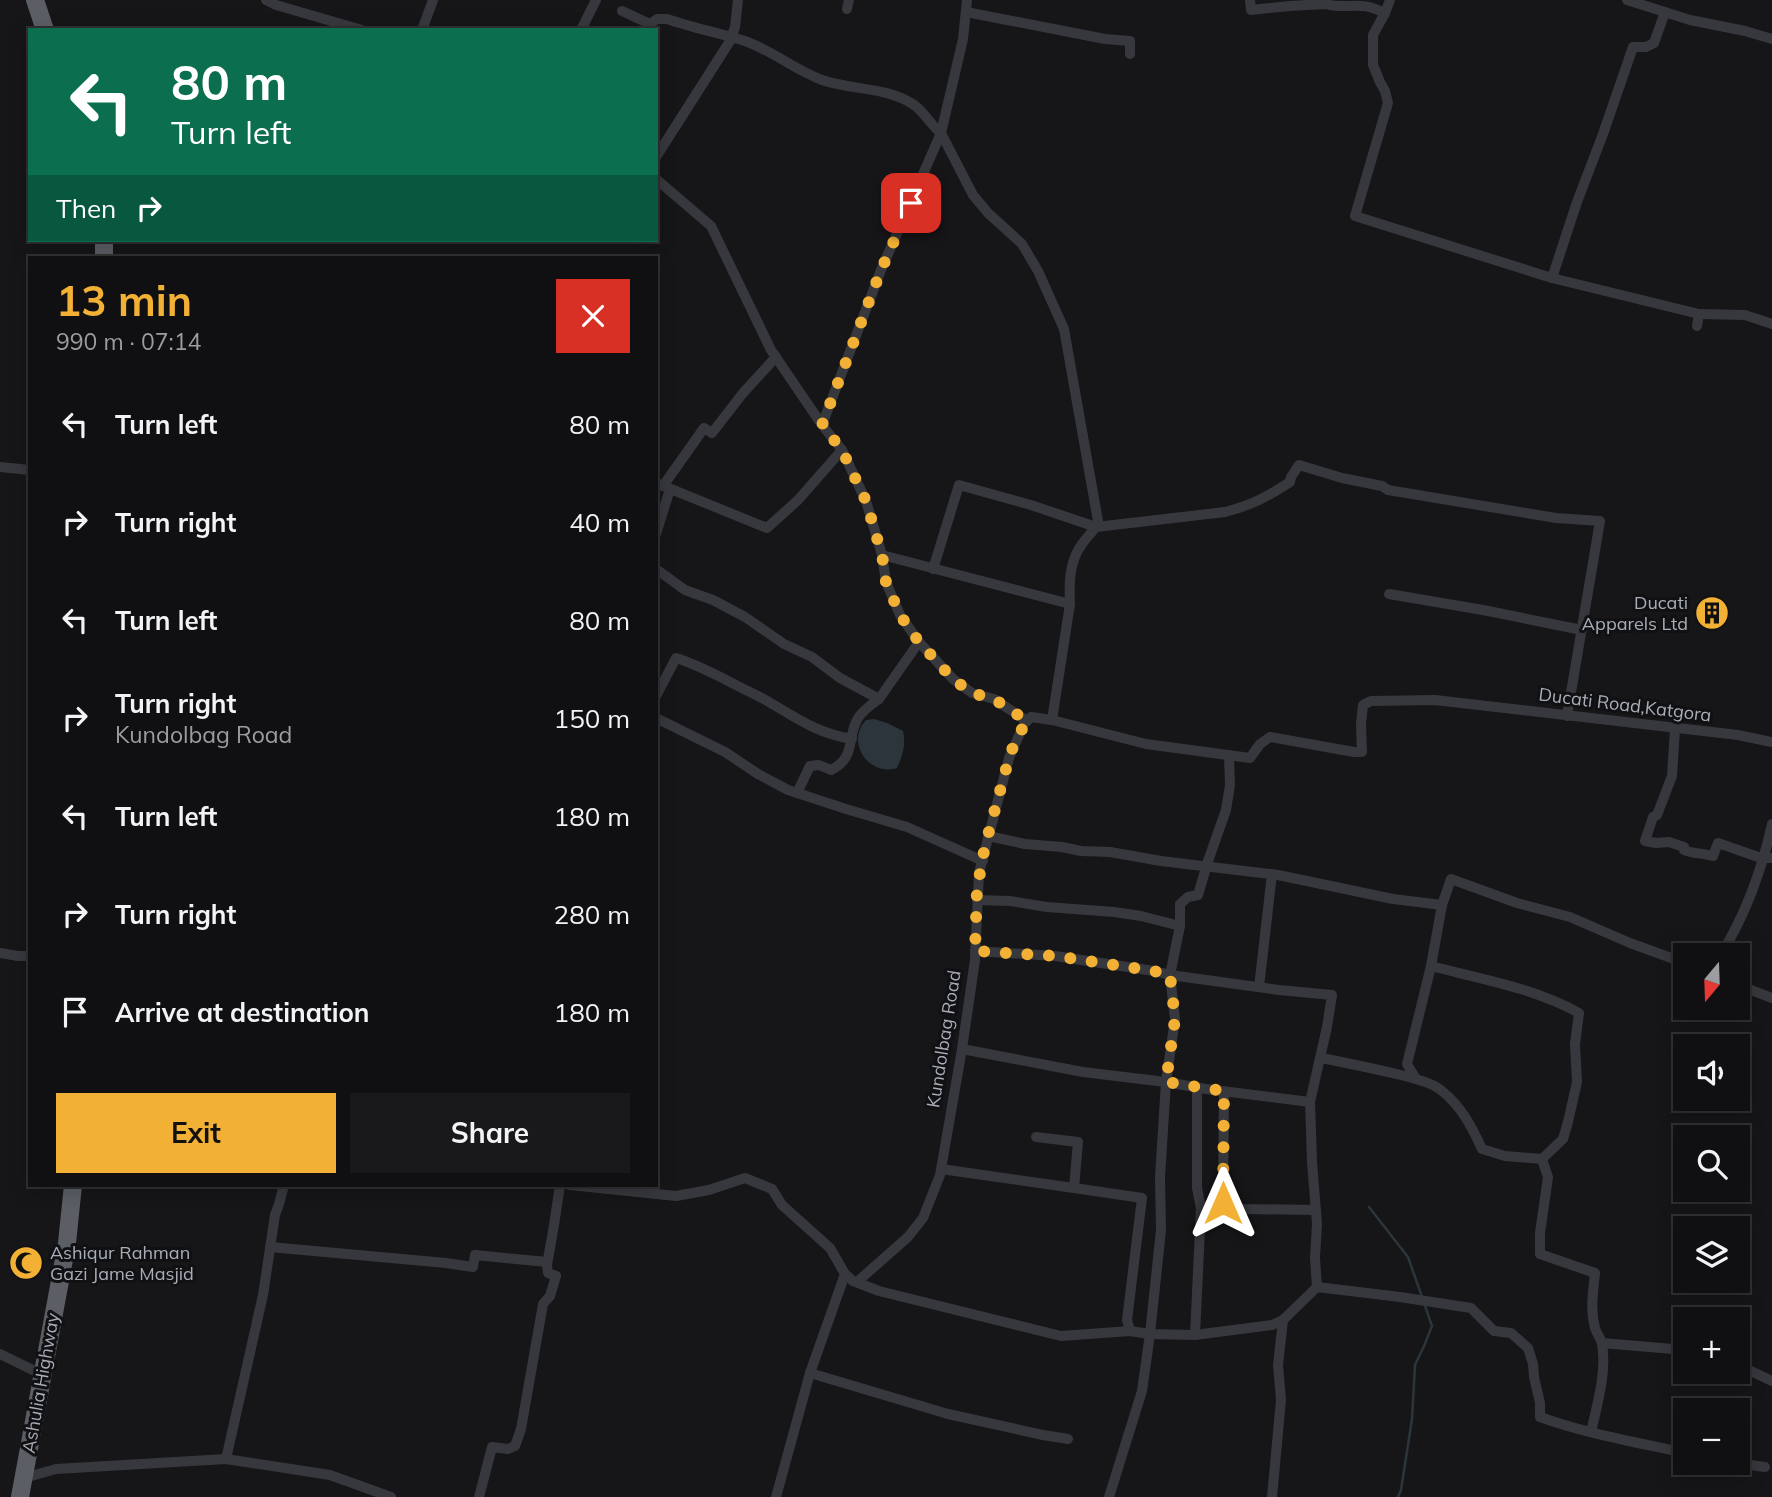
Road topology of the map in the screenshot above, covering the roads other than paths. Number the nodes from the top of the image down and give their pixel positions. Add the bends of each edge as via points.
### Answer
1 (35, 0) edge
2 (267, 0) edge
3 (433, 0) edge
4 (596, 0) edge
5 (738, 0) edge
6 (1250, 0) edge
7 (1390, 0) edge
8 (1627, 0) edge
9 (1290, 3) edge
10 (966, 6) edge
11 (622, 11) dead end
12 (1665, 12) junction
13 (1385, 13) junction
14 (44, 28) edge
15 (355, 28) edge
16 (423, 28) edge
17 (582, 28) edge
18 (731, 38) junction
19 (1772, 39) edge
20 (1130, 54) dead end
21 (941, 133) junction
22 (658, 154) edge
23 (658, 181) edge
24 (1552, 278) junction
25 (1699, 313) junction
26 (1772, 324) edge
27 (1697, 326) dead end
28 (776, 357) junction
29 (822, 425) junction
30 (842, 450) junction
31 (0, 467) edge
32 (28, 470) edge
33 (663, 486) edge
34 (658, 520) edge
35 (1096, 527) junction
36 (882, 555) junction
37 (933, 569) junction
38 (658, 570) edge
39 (1389, 594) dead end
40 (1070, 604) junction
41 (1582, 630) junction
42 (919, 642) junction
43 (658, 692) edge
44 (879, 699) junction
45 (1567, 716) junction
46 (658, 719) edge
47 (1052, 720) junction
48 (1027, 721) junction
49 (1675, 729) junction
50 (852, 739) junction
51 (1772, 742) edge
52 (1228, 755) junction
53 (797, 793) junction
54 (1772, 824) edge
55 (988, 836) junction
56 (1768, 859) edge
57 (983, 861) junction
58 (1206, 867) junction
59 (1272, 874) junction
60 (977, 900) junction
61 (1442, 905) junction
62 (1180, 926) junction
63 (1727, 943) edge
64 (975, 951) junction
65 (0, 953) edge
66 (28, 956) edge
67 (1673, 959) edge
68 (1431, 967) junction
69 (1170, 975) junction
70 (1259, 987) junction
71 (1750, 990) edge
72 (1772, 998) edge
73 (962, 1049) junction
74 (1321, 1058) junction
75 (1416, 1079) junction
76 (1166, 1082) junction
77 (1197, 1088) junction
78 (1224, 1091) junction
79 (1310, 1102) junction
80 (1036, 1137) dead end
81 (1542, 1159) junction
82 (941, 1169) junction
83 (73, 1187) edge
84 (283, 1187) edge
85 (560, 1187) edge
86 (589, 1187) edge
87 (1074, 1188) junction
88 (1316, 1210) junction
89 (270, 1247) junction
90 (547, 1262) junction
91 (845, 1274) junction
92 (857, 1282) junction
93 (1317, 1287) junction
94 (1283, 1320) junction
95 (1130, 1331) junction
96 (1150, 1334) junction
97 (1195, 1335) junction
98 (1602, 1343) junction
99 (1673, 1349) edge
100 (0, 1354) edge
101 (1750, 1371) edge
102 (810, 1373) junction
103 (43, 1374) junction
104 (1772, 1381) edge
105 (1591, 1432) junction
106 (1068, 1439) dead end
107 (1673, 1450) edge
108 (226, 1459) junction
109 (1750, 1465) edge
110 (1765, 1467) dead end
111 (24, 1478) junction
112 (20, 1497) edge
113 (391, 1497) edge
114 (479, 1497) edge
115 (776, 1497) edge
116 (1109, 1497) edge
117 (1272, 1497) edge

1 - 14 highway
2 - 15 street
3 - 16 street
4 - 17 street
5 - 18 street
6 - 9 street via 1251,10
7 - 13 street
8 - 12 street
9 - 13 street via 1363,5
10 - 20 street via 1072,33 1130,41
10 - 21 street
11 - 18 street via 650,24 667,19
12 - 19 street
12 - 24 street via 1654,43 1633,47
13 - 24 street via 1373,35 1373,65 1388,103 1354,216
18 - 21 street via 820,79 905,99
18 - 22 street
21 - 29 street via 881,270
21 - 35 street via 972,195 1022,244 1064,329
23 - 28 street via 710,226
24 - 25 street
25 - 26 street via 1745,315
25 - 27 street
28 - 29 street
28 - 33 street via 712,433 704,428
29 - 30 street
30 - 33 street via 767,528
30 - 36 street via 866,501
31 - 32 street
33 - 34 street
35 - 37 street via 959,485
35 - 40 street via 1081,545 1073,565
35 - 41 street via 1245,506 1290,482 1299,465 1388,490 1600,521
36 - 37 street
36 - 42 street via 892,598
37 - 40 street
38 - 44 street via 685,590 745,617
39 - 41 street
40 - 47 street
41 - 45 street
42 - 44 street
42 - 48 street via 972,693 994,699
43 - 50 street via 676,658 716,673 806,725
44 - 50 street via 858,718
45 - 49 street, Ducati Road,Katgora
45 - 52 street, Ducati Road,Katgora via 1435,700 1371,701 1363,705 1362,752 1270,737 1250,758
46 - 53 street
47 - 48 street via 1031,717
47 - 52 street via 1146,744
48 - 55 street, Kundolbag Road via 1009,758
49 - 51 street, Ducati Road,Katgora
49 - 56 street via 1672,776 1645,841 1669,842 1690,853 1713,856 1717,843
50 - 53 street via 840,765 831,770 810,766
52 - 58 street via 1226,810
53 - 57 street via 907,827
54 - 56 street
55 - 57 street, Kundolbag Road
55 - 58 street
56 - 63 street
57 - 60 street, Kundolbag Road
58 - 59 street
58 - 62 street via 1198,895 1180,904
59 - 61 street
59 - 70 street
60 - 62 street via 1114,912
60 - 64 street, Kundolbag Road
61 - 67 street via 1451,879 1570,917
61 - 68 street
62 - 69 street
64 - 69 street via 1055,956
64 - 73 street, Kundolbag Road
65 - 66 street
68 - 75 street via 1407,1064
68 - 81 street via 1529,992 1579,1013 1577,1082 1568,1122 1563,1139
69 - 70 street
69 - 76 street via 1175,1019
70 - 74 street via 1332,995
71 - 72 street
73 - 76 street
73 - 82 street, Kundolbag Road
74 - 75 street
74 - 79 street
75 - 81 street via 1451,1099 1482,1149
76 - 77 street
76 - 96 street via 1161,1230
77 - 78 street
77 - 97 street via 1196,1188 1201,1208
78 - 79 street
78 - 88 street via 1223,1203 1243,1209
79 - 88 street
80 - 87 street via 1078,1142
81 - 98 street via 1548,1177 1540,1254 1595,1273 1591,1309
82 - 87 street
82 - 92 street, Kundolbag Road via 923,1218
83 - 103 highway, Ashulia Highway
84 - 89 street
85 - 90 street
86 - 91 street via 676,1196 744,1178 772,1189 782,1205 830,1248
87 - 95 street via 1142,1198 1127,1320
88 - 93 street
89 - 90 street via 473,1267 475,1255
89 - 108 street
90 - 114 street via 548,1273 556,1276 543,1304 521,1429 515,1446 508,1450 492,1447
91 - 92 street
91 - 102 street
92 - 95 street via 1061,1336
93 - 94 street
93 - 105 street via 1471,1308 1494,1331 1511,1333 1528,1348 1540,1417
94 - 97 street
94 - 117 street
95 - 96 street
96 - 97 street
96 - 116 street via 1142,1391
98 - 99 street
98 - 105 street via 1601,1383
100 - 103 street
101 - 104 street
102 - 106 street via 948,1414
102 - 115 street
103 - 111 highway, Ashulia Highway
105 - 107 street
108 - 111 street via 56,1469
108 - 113 street via 330,1475
109 - 110 street
111 - 112 highway, Ashulia Highway

